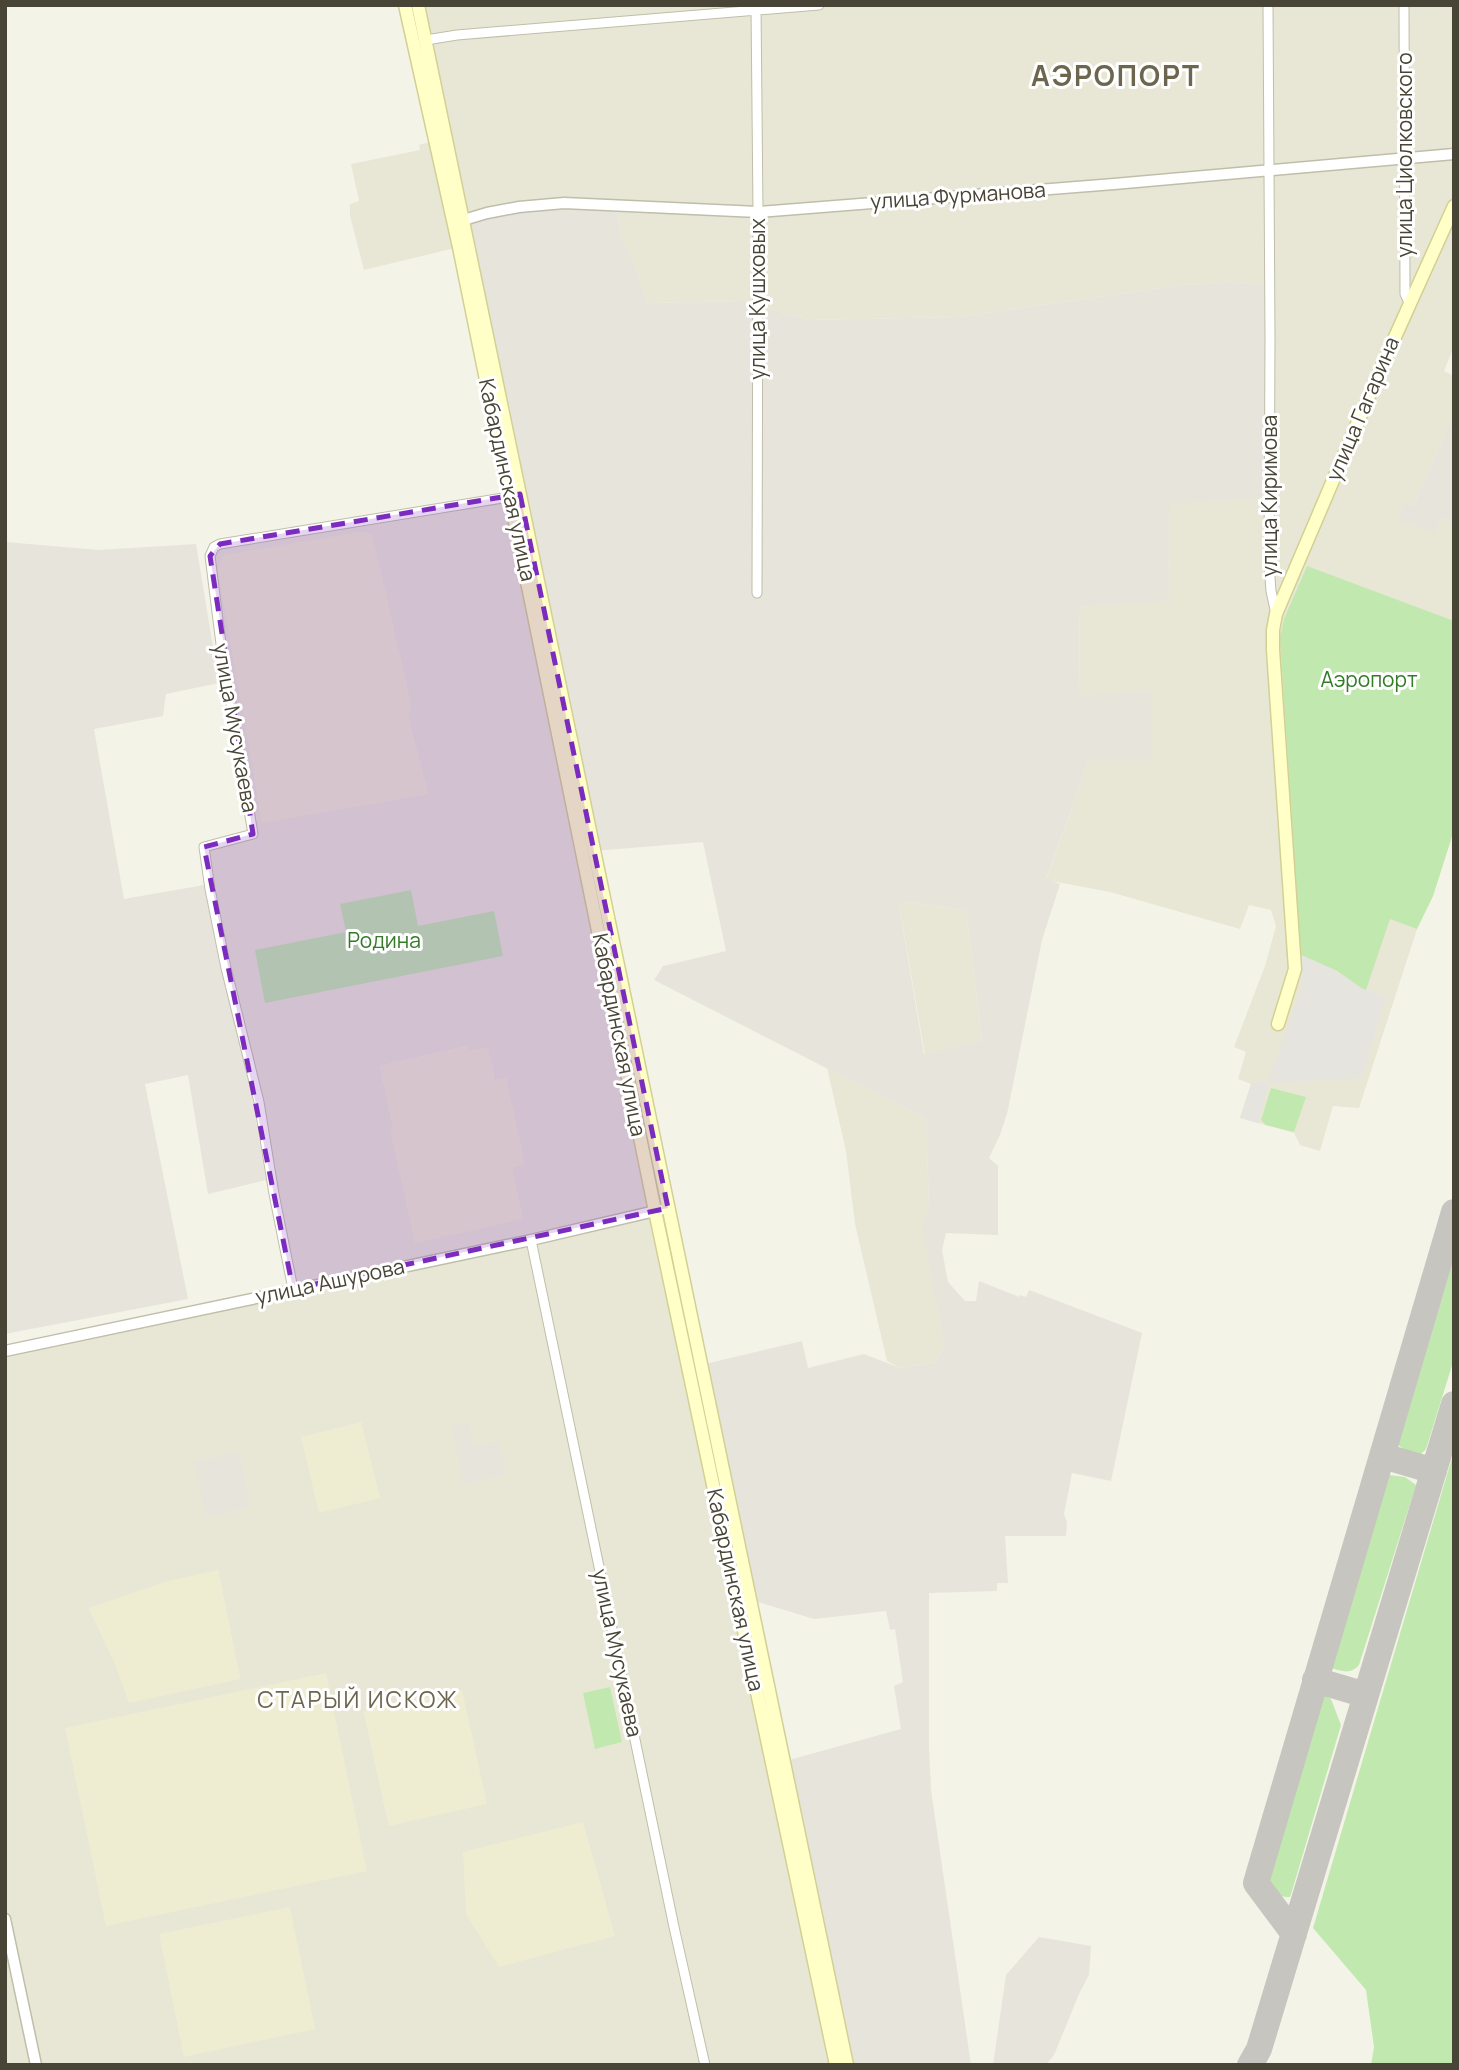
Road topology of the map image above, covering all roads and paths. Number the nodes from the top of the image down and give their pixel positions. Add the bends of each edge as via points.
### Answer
1 (405, 5) edge
2 (418, 5) edge
3 (818, 5) edge
4 (1268, 5) edge
5 (1404, 5) edge
6 (756, 8) edge
7 (426, 40) junction
8 (1454, 154) edge
9 (1405, 158) junction
10 (1269, 169) junction
11 (1454, 205) edge
12 (758, 212) junction
13 (459, 221) junction
14 (1410, 304) junction
15 (515, 496) junction
16 (757, 593) dead end
17 (1276, 614) junction
18 (1278, 1024) dead end
19 (668, 1208) junction
20 (655, 1211) junction
21 (531, 1240) junction
22 (293, 1289) junction
23 (5, 1351) edge
24 (5, 1919) edge
25 (36, 2065) edge
26 (705, 2065) edge
27 (836, 2065) edge
28 (847, 2065) edge

1 - 13 main road, Кабардинская улица
2 - 7 main road, Кабардинская улица
3 - 6 street
4 - 10 street, улица Киримова
5 - 9 street, улица Циолковского
6 - 7 street
6 - 12 street, улица Кушховых
7 - 13 main road, Кабардинская улица
8 - 9 street, улица Фурманова
9 - 10 street, улица Фурманова
9 - 14 street, улица Циолковского via 1405,294
10 - 12 street, улица Фурманова
10 - 17 street, улица Киримова via 1269,564
11 - 14 main road, улица Гагарина
12 - 13 street, улица Фурманова via 564,203 508,209
12 - 16 street, улица Кушховых
13 - 15 main road, Кабардинская улица
14 - 17 main road, улица Гагарина
15 - 19 main road, Кабардинская улица
15 - 20 main road, Кабардинская улица
15 - 22 street, улица Мусукаева via 220,544 210,556 253,834 204,847 226,968 259,1102
17 - 18 main road, улица Киримова via 1274,670 1295,969
19 - 20 street, улица Ашурова
19 - 28 main road, Кабардинская улица
20 - 21 street, улица Ашурова
20 - 27 main road, Кабардинская улица
21 - 22 street, улица Ашурова
21 - 26 street, улица Мусукаева
22 - 23 street, улица Ашурова
24 - 25 street

